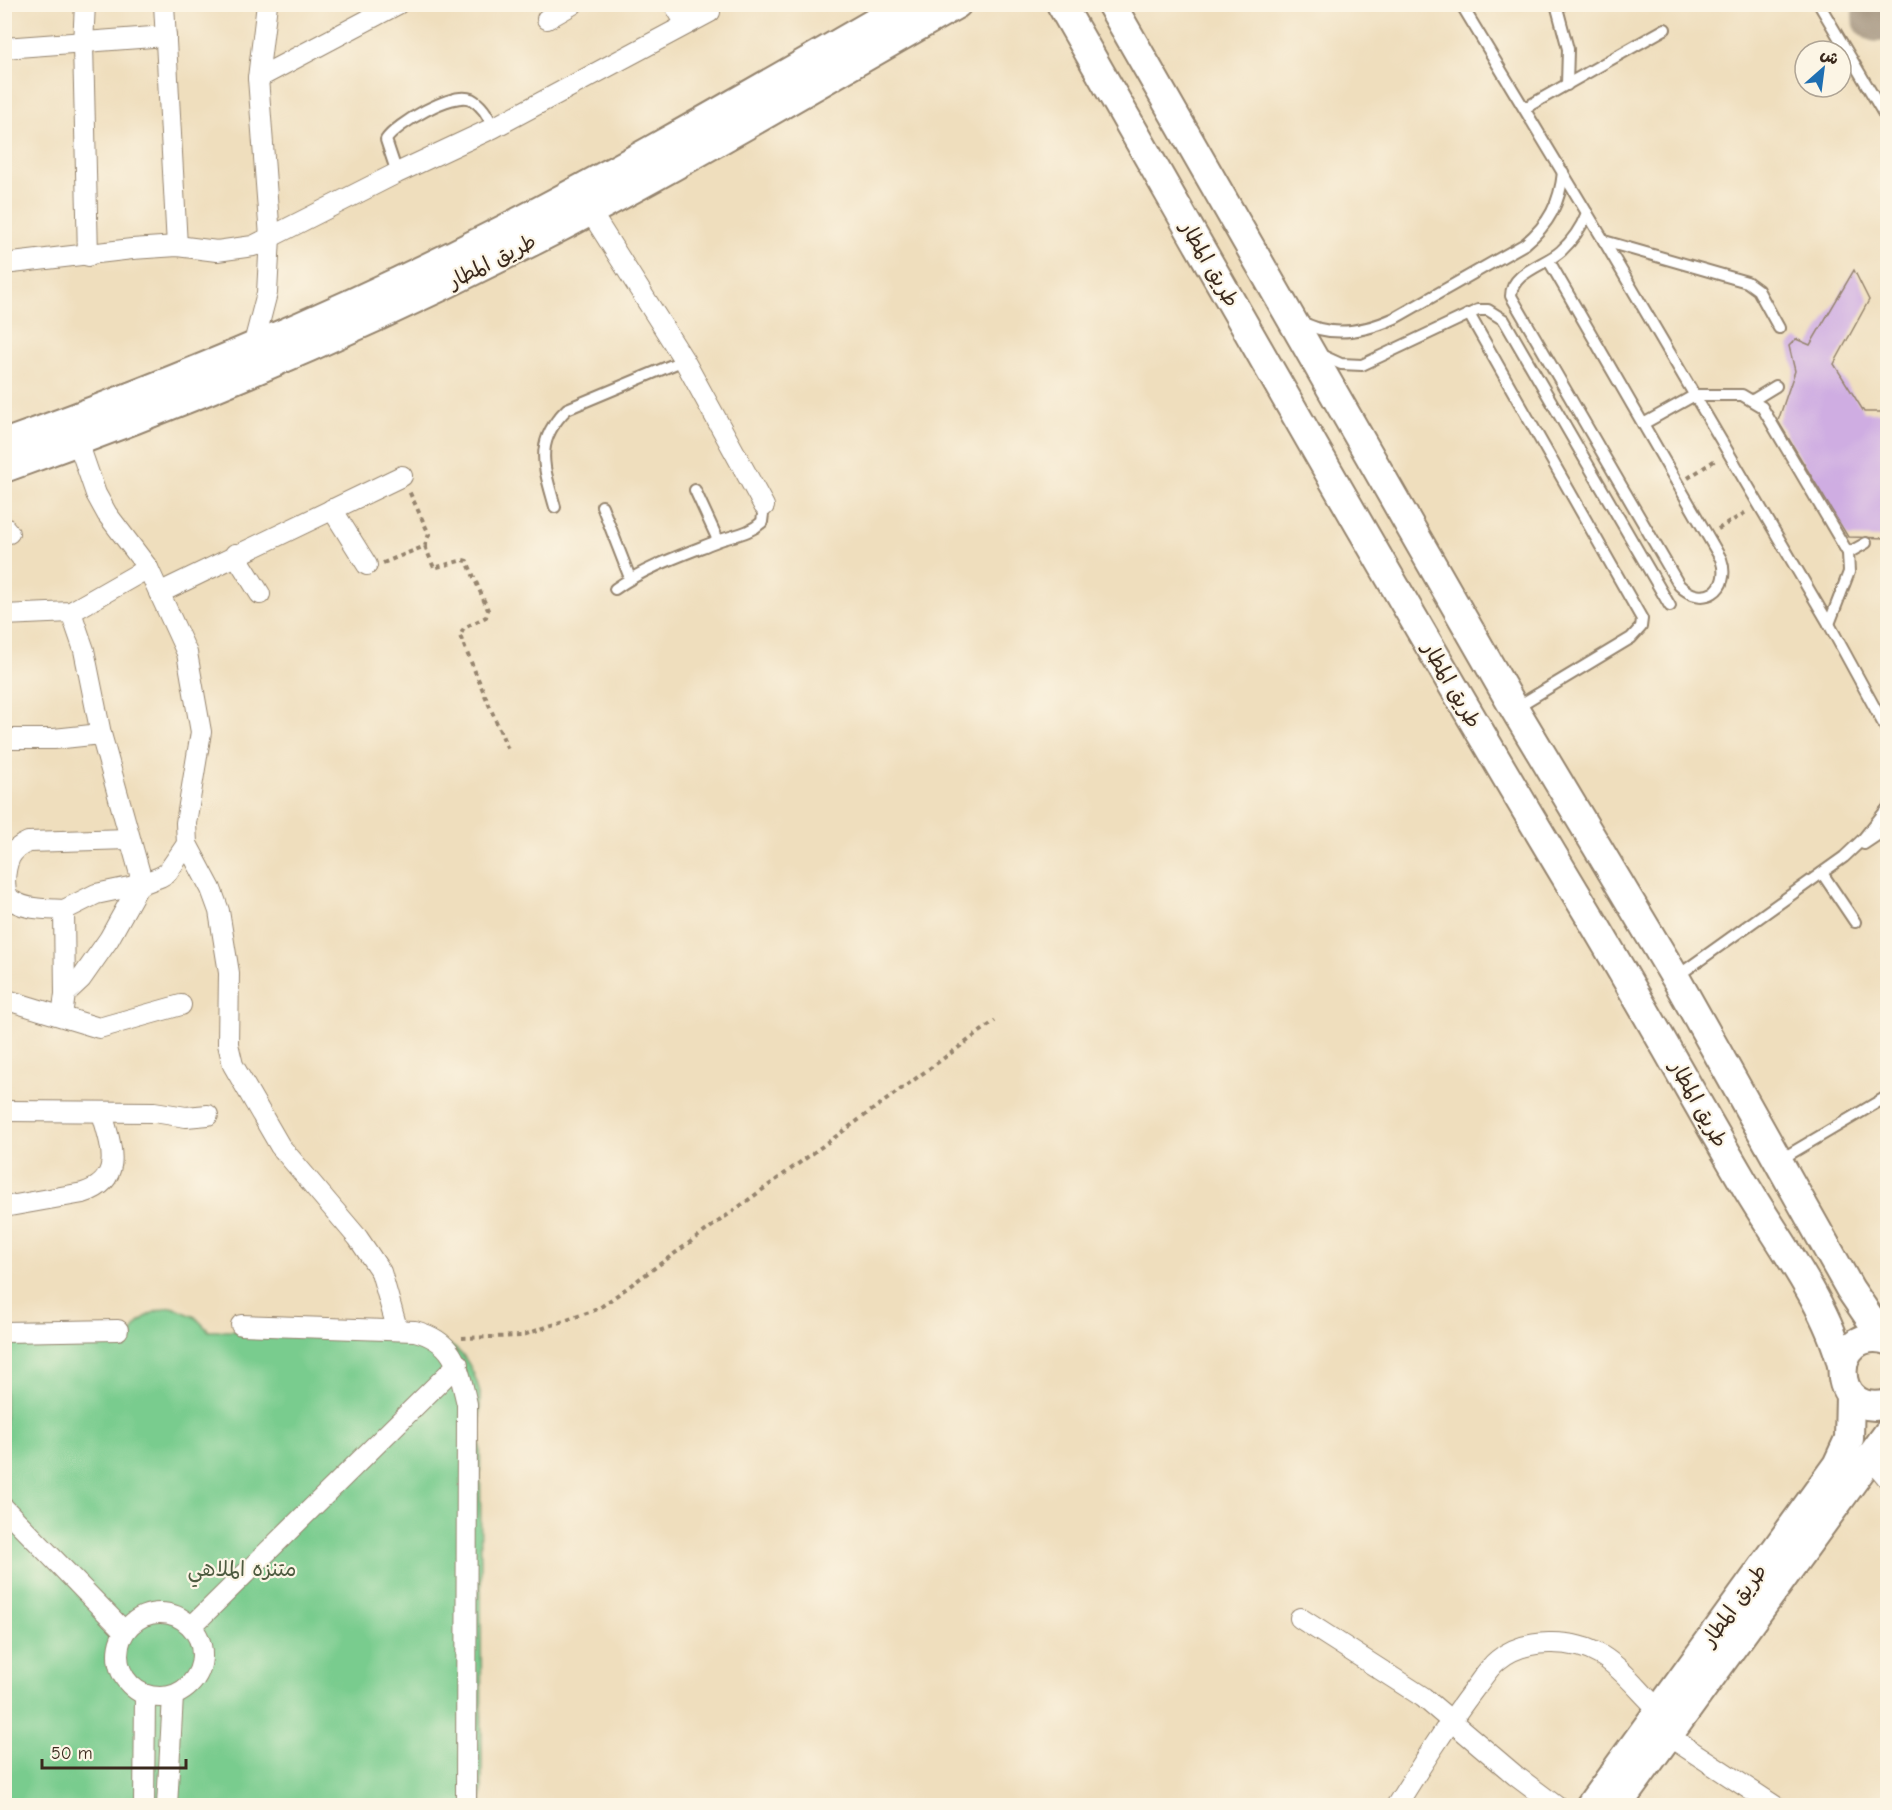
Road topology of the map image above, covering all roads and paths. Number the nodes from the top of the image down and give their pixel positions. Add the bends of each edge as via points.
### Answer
1 (85, 4) edge
2 (164, 4) edge
3 (267, 4) edge
4 (398, 4) edge
5 (573, 4) edge
6 (674, 4) edge
7 (907, 4) edge
8 (957, 4) edge
9 (1061, 4) edge
10 (1111, 4) edge
11 (1461, 4) edge
12 (1556, 4) edge
13 (1819, 4) edge
14 (710, 12) dead end
15 (547, 19) dead end
16 (686, 24) junction
17 (1665, 29) dead end
18 (166, 36) junction
19 (83, 44) junction
20 (4, 48) edge
21 (258, 78) junction
22 (1567, 85) junction
23 (1525, 108) junction
24 (1887, 121) edge
25 (493, 128) junction
26 (397, 172) junction
27 (1563, 172) junction
28 (585, 201) junction
29 (1587, 213) junction
30 (270, 237) junction
31 (1604, 241) junction
32 (177, 246) junction
33 (88, 256) junction
34 (1549, 261) junction
35 (4, 264) edge
36 (1289, 314) junction
37 (1469, 314) junction
38 (1887, 319) edge
39 (1779, 328) dead end
40 (1887, 343) edge
41 (1309, 347) junction
42 (258, 358) junction
43 (684, 360) junction
44 (1776, 386) dead end
45 (1695, 395) junction
46 (1753, 400) junction
47 (1643, 424) junction
48 (78, 442) junction
49 (4, 444) edge
50 (1728, 452) junction
51 (4, 468) edge
52 (402, 476) joint
53 (1678, 484) junction
54 (695, 490) dead end
55 (1759, 505) junction
56 (602, 506) dead end
57 (764, 506) joint
58 (555, 507) dead end
59 (332, 508) junction
60 (1707, 535) junction
61 (718, 540) junction
62 (1866, 543) dead end
63 (425, 546) junction
64 (1848, 553) junction
65 (236, 554) junction
66 (367, 565) joint
67 (148, 568) junction
68 (630, 578) junction
69 (615, 590) dead end
70 (159, 593) junction
71 (260, 594) dead end
72 (1670, 606) dead end
73 (71, 612) junction
74 (4, 615) edge
75 (1829, 624) junction
76 (1514, 708) junction
77 (1478, 730) junction
78 (1887, 732) edge
79 (101, 734) junction
80 (4, 739) edge
81 (509, 752) dead end
82 (1887, 808) edge
83 (1887, 828) edge
84 (129, 839) junction
85 (187, 844) junction
86 (1844, 857) junction
87 (1822, 873) junction
88 (139, 885) junction
89 (64, 910) junction
90 (1855, 922) dead end
91 (1675, 977) junction
92 (65, 994) junction
93 (4, 999) edge
94 (1640, 999) junction
95 (181, 1005) dead end
96 (62, 1016) junction
97 (995, 1021) dead end
98 (1887, 1096) edge
99 (4, 1111) edge
100 (102, 1113) junction
101 (208, 1115) dead end
102 (1778, 1161) junction
103 (1743, 1182) junction
104 (4, 1207) edge
105 (241, 1325) dead end
106 (397, 1328) junction
107 (118, 1329) dead end
108 (4, 1332) edge
109 (1887, 1338) edge
110 (437, 1339) junction
111 (458, 1364) junction
112 (1842, 1365) junction
113 (1850, 1395) junction
114 (1887, 1404) edge
115 (1887, 1433) edge
116 (1879, 1468) edge
117 (4, 1508) edge
118 (1299, 1618) dead end
119 (192, 1626) junction
120 (124, 1631) junction
121 (146, 1695) junction
122 (172, 1696) junction
123 (1451, 1719) junction
124 (1662, 1722) junction
125 (144, 1806) edge
126 (167, 1806) edge
127 (466, 1806) edge
128 (1396, 1806) edge
129 (1556, 1806) edge
130 (1590, 1806) edge
131 (1617, 1806) edge
132 (1775, 1806) edge

1 - 19 street
2 - 18 street
3 - 21 street
4 - 21 street
5 - 15 street
6 - 16 street
7 - 28 main road, طريق المطار
8 - 28 main road, طريق المطار
9 - 77 main road, طريق المطار
10 - 36 main road, طريق المطار
11 - 23 lane
12 - 22 lane via 1568,49
13 - 24 lane
14 - 16 street
16 - 25 street
17 - 22 lane
18 - 19 street
18 - 32 street
19 - 20 street
19 - 33 street
21 - 30 street
22 - 23 lane
23 - 27 lane
25 - 26 street
25 - 26 lane via 489,117 470,99 459,97 446,102 390,134 386,140
26 - 30 street
27 - 29 lane
27 - 36 lane via 1557,205 1538,233 1395,318 1378,326 1341,332 1305,324
28 - 42 main road, طريق المطار via 423,296
28 - 43 street
29 - 31 lane
29 - 34 lane via 1576,235
30 - 32 street via 240,249 217,251
30 - 42 street
31 - 39 lane via 1747,282 1762,296
31 - 45 lane
32 - 33 street
33 - 35 street
34 - 47 lane
34 - 60 lane via 1514,282 1514,302 1679,585 1698,597 1718,590 1724,580 1725,569
36 - 41 main road, طريق المطار
37 - 41 lane via 1362,365 1341,364
37 - 72 lane via 1488,310 1504,320
37 - 76 lane via 1642,619 1641,627 1631,638
38 - 40 lane
41 - 76 main road, طريق المطار
42 - 48 main road, طريق المطار
42 - 49 main road, طريق المطار via 157,387
43 - 57 street
43 - 58 lane via 567,408 560,415 549,434 543,461
44 - 46 lane
45 - 46 lane via 1742,395
45 - 47 lane
45 - 50 lane
46 - 64 lane via 1768,416
47 - 53 lane
48 - 51 main road, طريق المطار
48 - 67 street via 96,495
50 - 53 path
50 - 55 lane
52 - 59 street
52 - 63 path via 429,534
53 - 60 lane
54 - 61 lane
55 - 60 path
55 - 75 lane
56 - 68 lane
57 - 61 lane via 759,525
59 - 65 street
59 - 66 street
61 - 68 lane
62 - 64 lane
63 - 66 path via 388,562
63 - 81 path via 434,568 467,561 488,610 486,617 464,628 460,636
64 - 75 lane via 1849,572
65 - 70 street
65 - 71 street
67 - 70 street
67 - 73 street
68 - 69 lane
70 - 85 street via 187,653 201,732 186,823
73 - 74 street
73 - 79 street via 84,650
75 - 78 lane
76 - 77 main road
76 - 91 main road, طريق المطار
77 - 94 main road, طريق المطار
79 - 80 street
79 - 84 street
82 - 86 lane
83 - 86 lane
84 - 88 street via 138,865
84 - 89 street via 28,842 15,851 5,885 11,900 36,909
85 - 88 street via 167,873
85 - 106 street via 219,910 230,973 228,1044 233,1065 280,1146 358,1238 381,1272
86 - 87 lane
87 - 90 lane
87 - 91 lane
88 - 89 street via 96,894
88 - 92 street via 92,964
89 - 92 street
91 - 94 main road
91 - 102 main road, طريق المطار
92 - 96 street
93 - 96 street
94 - 103 main road, طريق المطار
95 - 96 street via 104,1028
97 - 110 path via 598,1309 521,1336
98 - 102 lane
99 - 100 street
100 - 101 street
100 - 104 street via 112,1151 105,1180 83,1193
102 - 103 main road
102 - 109 main road, طريق المطار via 1858,1303
103 - 112 main road, طريق المطار via 1824,1317
105 - 106 street
106 - 110 street
107 - 108 street
109 - 112 main road via 1862,1340 1849,1350
110 - 111 street
111 - 119 street
111 - 127 street via 467,1404
112 - 113 main road, طريق المطار via 1843,1381
113 - 114 main road via 1864,1404
113 - 124 main road, طريق المطار via 1852,1425 1837,1465
115 - 116 main road, طريق المطار
116 - 124 main road, طريق المطار
117 - 120 street
118 - 123 street
119 - 120 street via 163,1612 135,1620
119 - 122 street via 203,1653 201,1668 186,1689
120 - 121 street via 118,1662 133,1688
121 - 122 street
121 - 125 street
122 - 126 street
123 - 124 street via 1497,1660 1537,1643 1568,1645 1602,1656
123 - 128 street
123 - 129 street
124 - 130 main road, طريق المطار
124 - 131 main road, طريق المطار
124 - 132 street

